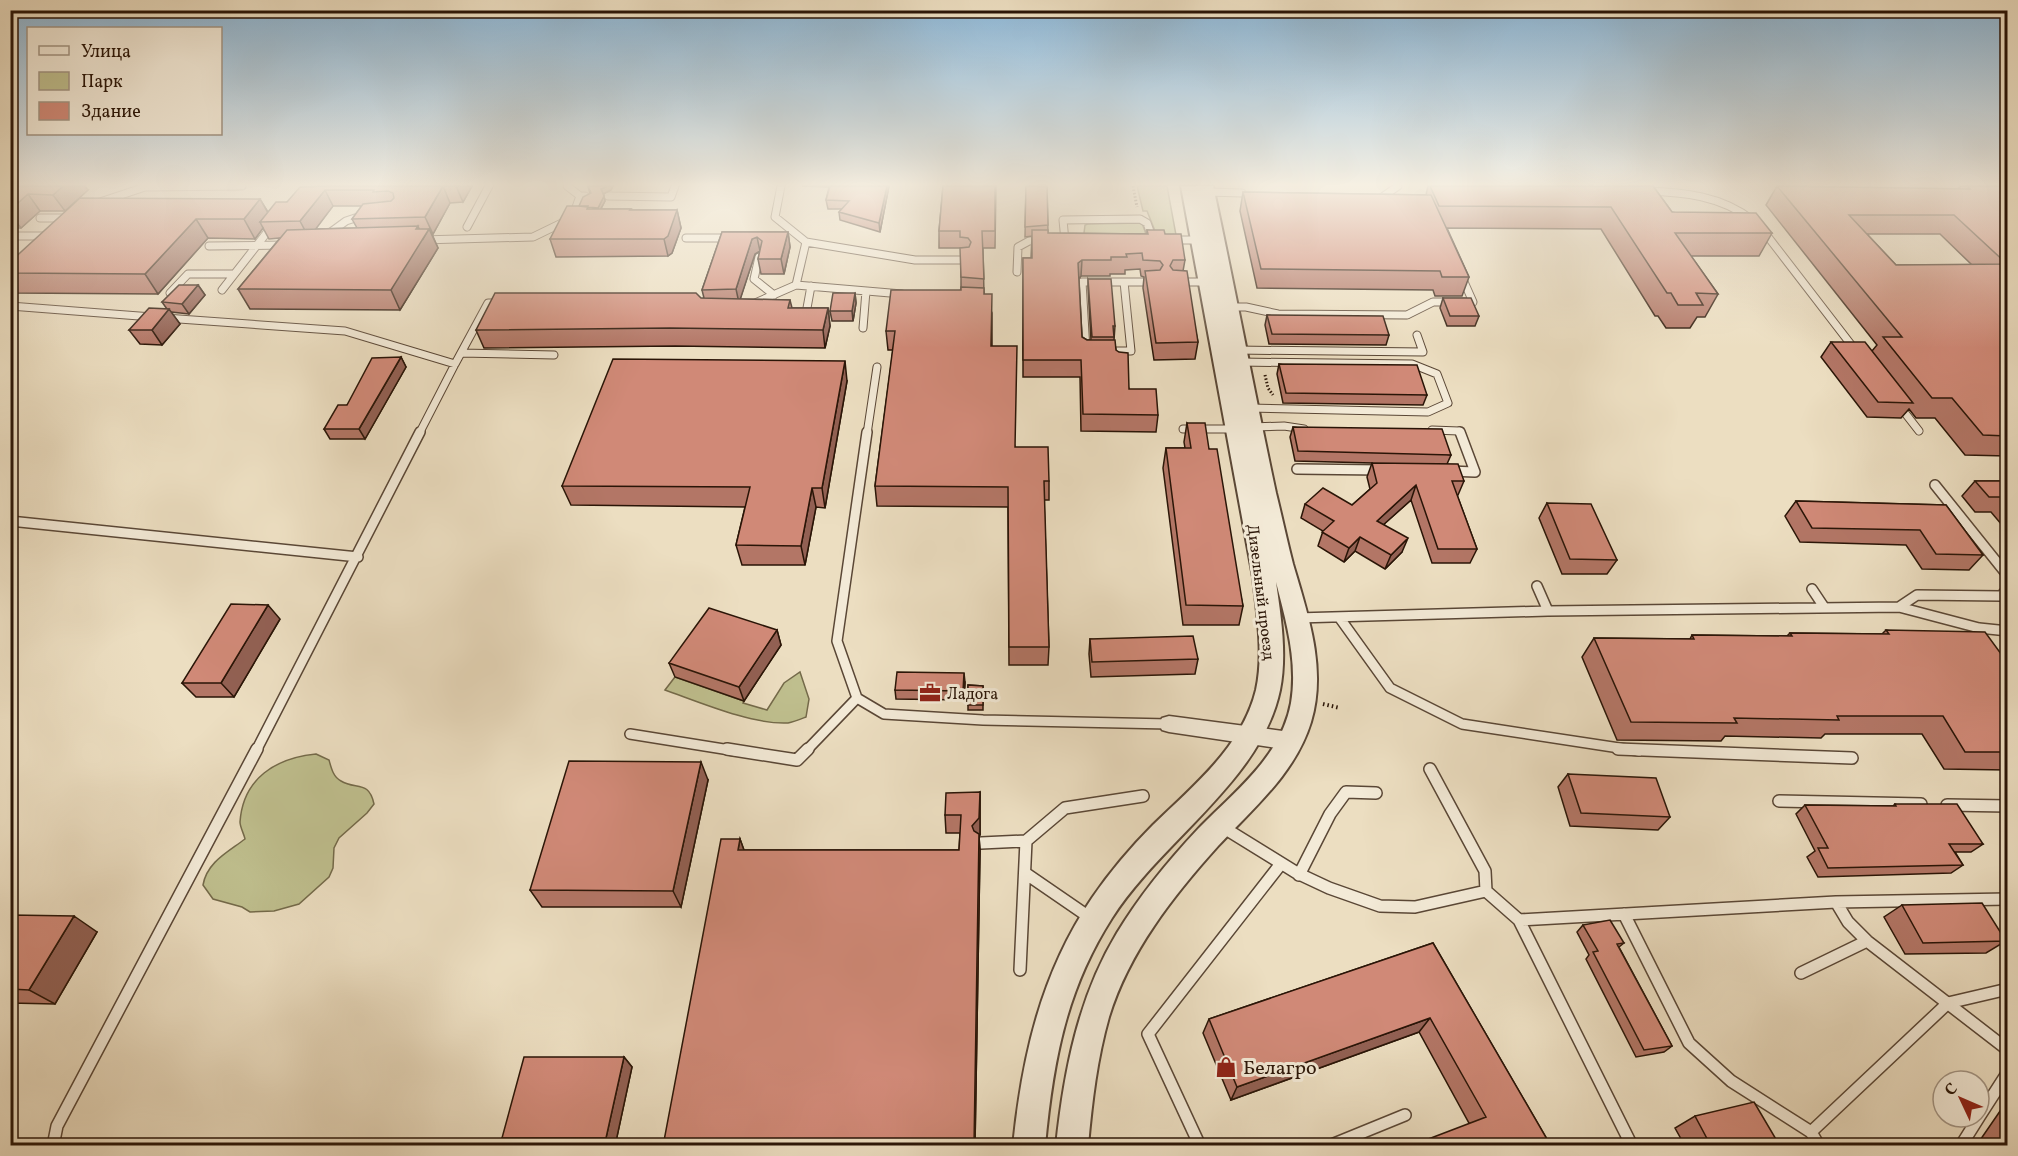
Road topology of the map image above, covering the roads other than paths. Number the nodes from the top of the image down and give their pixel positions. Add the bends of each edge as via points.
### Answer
1 (46, 240) edge
2 (261, 240) edge
3 (323, 240) edge
4 (446, 240) edge
5 (804, 240) edge
6 (1065, 240) joint
7 (1076, 240) edge
8 (1142, 240) edge
9 (1153, 240) joint
10 (1200, 240) joint
11 (1212, 240) edge
12 (1770, 240) edge
13 (415, 241) edge
14 (806, 242) junction
15 (43, 243) edge
16 (332, 243) edge
17 (291, 245) edge
18 (210, 246) dead end
19 (256, 246) junction
20 (759, 257) edge
21 (966, 260) edge
22 (1459, 271) edge
23 (1017, 272) dead end
24 (234, 274) junction
25 (1124, 282) junction
26 (1155, 282) edge
27 (1173, 282) edge
28 (1206, 282) junction
29 (796, 285) junction
30 (811, 286) junction
31 (222, 290) dead end
32 (866, 291) junction
33 (170, 293) edge
34 (774, 295) junction
35 (913, 296) edge
36 (511, 303) edge
37 (752, 305) edge
38 (10, 306) edge
39 (1227, 307) junction
40 (805, 319) edge
41 (863, 328) dead end
42 (1417, 335) dead end
43 (461, 353) junction
44 (554, 355) dead end
45 (1237, 356) junction
46 (1862, 358) edge
47 (455, 364) junction
48 (877, 367) dead end
49 (1890, 394) edge
50 (1245, 422) junction
51 (1183, 429) dead end
52 (1317, 429) edge
53 (1424, 430) edge
54 (1919, 431) dead end
55 (1297, 469) dead end
56 (1392, 471) edge
57 (1439, 471) edge
58 (1935, 485) dead end
59 (10, 521) edge
60 (358, 557) junction
61 (2007, 576) edge
62 (1537, 586) dead end
63 (2007, 588) edge
64 (1812, 589) dead end
65 (1824, 607) junction
66 (1899, 607) junction
67 (1548, 611) junction
68 (1339, 617) junction
69 (1298, 618) junction
70 (1979, 628) junction
71 (2007, 631) edge
72 (1990, 643) edge
73 (857, 698) junction
74 (1169, 724) joint
75 (630, 734) dead end
76 (1252, 734) junction
77 (1290, 741) junction
78 (1852, 758) dead end
79 (1430, 770) dead end
80 (1376, 793) dead end
81 (1143, 796) dead end
82 (1779, 801) dead end
83 (2007, 806) edge
84 (1220, 825) junction
85 (1026, 841) junction
86 (981, 843) edge
87 (1280, 865) junction
88 (1025, 873) junction
89 (1299, 875) junction
90 (1486, 891) junction
91 (2007, 899) edge
92 (1836, 902) junction
93 (1624, 914) junction
94 (1094, 920) junction
95 (1519, 920) junction
96 (1867, 941) junction
97 (1020, 970) dead end
98 (1801, 973) dead end
99 (2007, 989) edge
100 (1947, 1003) junction
101 (2007, 1050) edge
102 (2007, 1072) edge
103 (1991, 1098) edge
104 (1405, 1115) dead end
105 (1971, 1129) edge
106 (1811, 1132) junction
107 (1962, 1144) dead end
108 (53, 1146) edge
109 (1029, 1146) edge
110 (1072, 1146) edge
111 (1200, 1146) edge
112 (1329, 1146) edge
113 (1632, 1146) edge
114 (1819, 1146) edge

1 - 15 lane
2 - 19 lane
3 - 16 lane via 320,244
4 - 13 lane
5 - 14 lane
6 - 7 lane
6 - 23 lane via 1022,244 1017,251
8 - 9 lane
9 - 10 lane
10 - 28 street, Дизельный проезд
11 - 39 street, Дизельный проезд
12 - 46 lane
14 - 21 lane via 915,260
14 - 29 lane
17 - 19 lane
18 - 19 lane
19 - 24 lane
20 - 34 lane via 754,279
22 - 39 lane via 1473,302 1433,302 1407,315 1278,314
24 - 31 lane
24 - 33 lane via 188,274
25 - 25 lane via 1082,282 1086,351 1131,351
25 - 26 lane
27 - 28 lane
28 - 50 street, Дизельный проезд
29 - 30 lane
29 - 34 lane
30 - 32 lane
30 - 40 lane
32 - 35 lane
32 - 41 lane
34 - 37 lane
36 - 43 lane via 488,303
38 - 47 lane via 345,331
39 - 45 street, Дизельный проезд
42 - 45 lane via 1423,352
43 - 44 lane
43 - 47 lane
45 - 50 street, Дизельный проезд
45 - 50 lane via 1262,362 1412,364 1437,374 1448,403 1428,412 1281,409
47 - 60 lane
48 - 73 lane via 837,641
49 - 54 lane
50 - 51 lane
50 - 52 lane
50 - 69 street, Дизельный проезд
50 - 76 street, Дизельный проезд via 1272,661 1268,694
53 - 57 lane via 1459,431 1475,472
55 - 56 lane
58 - 61 lane
59 - 60 lane
60 - 108 lane via 57,1126
62 - 67 lane
63 - 66 lane via 2001,596 1917,595
64 - 65 lane
65 - 66 lane
65 - 67 lane
66 - 70 lane
67 - 68 lane
68 - 69 lane
68 - 78 lane via 1390,688 1462,724 1624,750
69 - 77 street, Дизельный проезд via 1305,688 1298,724
70 - 71 lane
70 - 72 lane
73 - 74 lane via 884,714
73 - 75 lane via 797,760
74 - 76 street
76 - 77 street
76 - 94 street, Дизельный проезд via 1212,784 1140,859
77 - 84 street, Дизельный проезд via 1267,774
79 - 90 lane via 1485,871
80 - 89 lane via 1346,792 1330,814
81 - 85 lane via 1065,808
82 - 83 lane
84 - 87 lane
84 - 110 street, Дизельный проезд via 1163,890 1134,930 1109,975 1083,1052
85 - 86 lane
85 - 88 lane
87 - 89 lane
87 - 111 lane via 1148,1034
88 - 94 lane
88 - 97 lane
89 - 90 lane via 1389,908 1415,907
90 - 95 lane
91 - 92 lane
92 - 93 lane
92 - 96 lane via 1848,922
93 - 95 lane
93 - 106 lane via 1689,1043 1702,1059
94 - 109 street, Дизельный проезд via 1068,965 1047,1024 1034,1087
95 - 113 lane
96 - 98 lane
96 - 100 lane
99 - 100 lane
100 - 101 lane
100 - 106 lane
102 - 103 lane
104 - 112 lane
105 - 107 lane
106 - 114 lane

